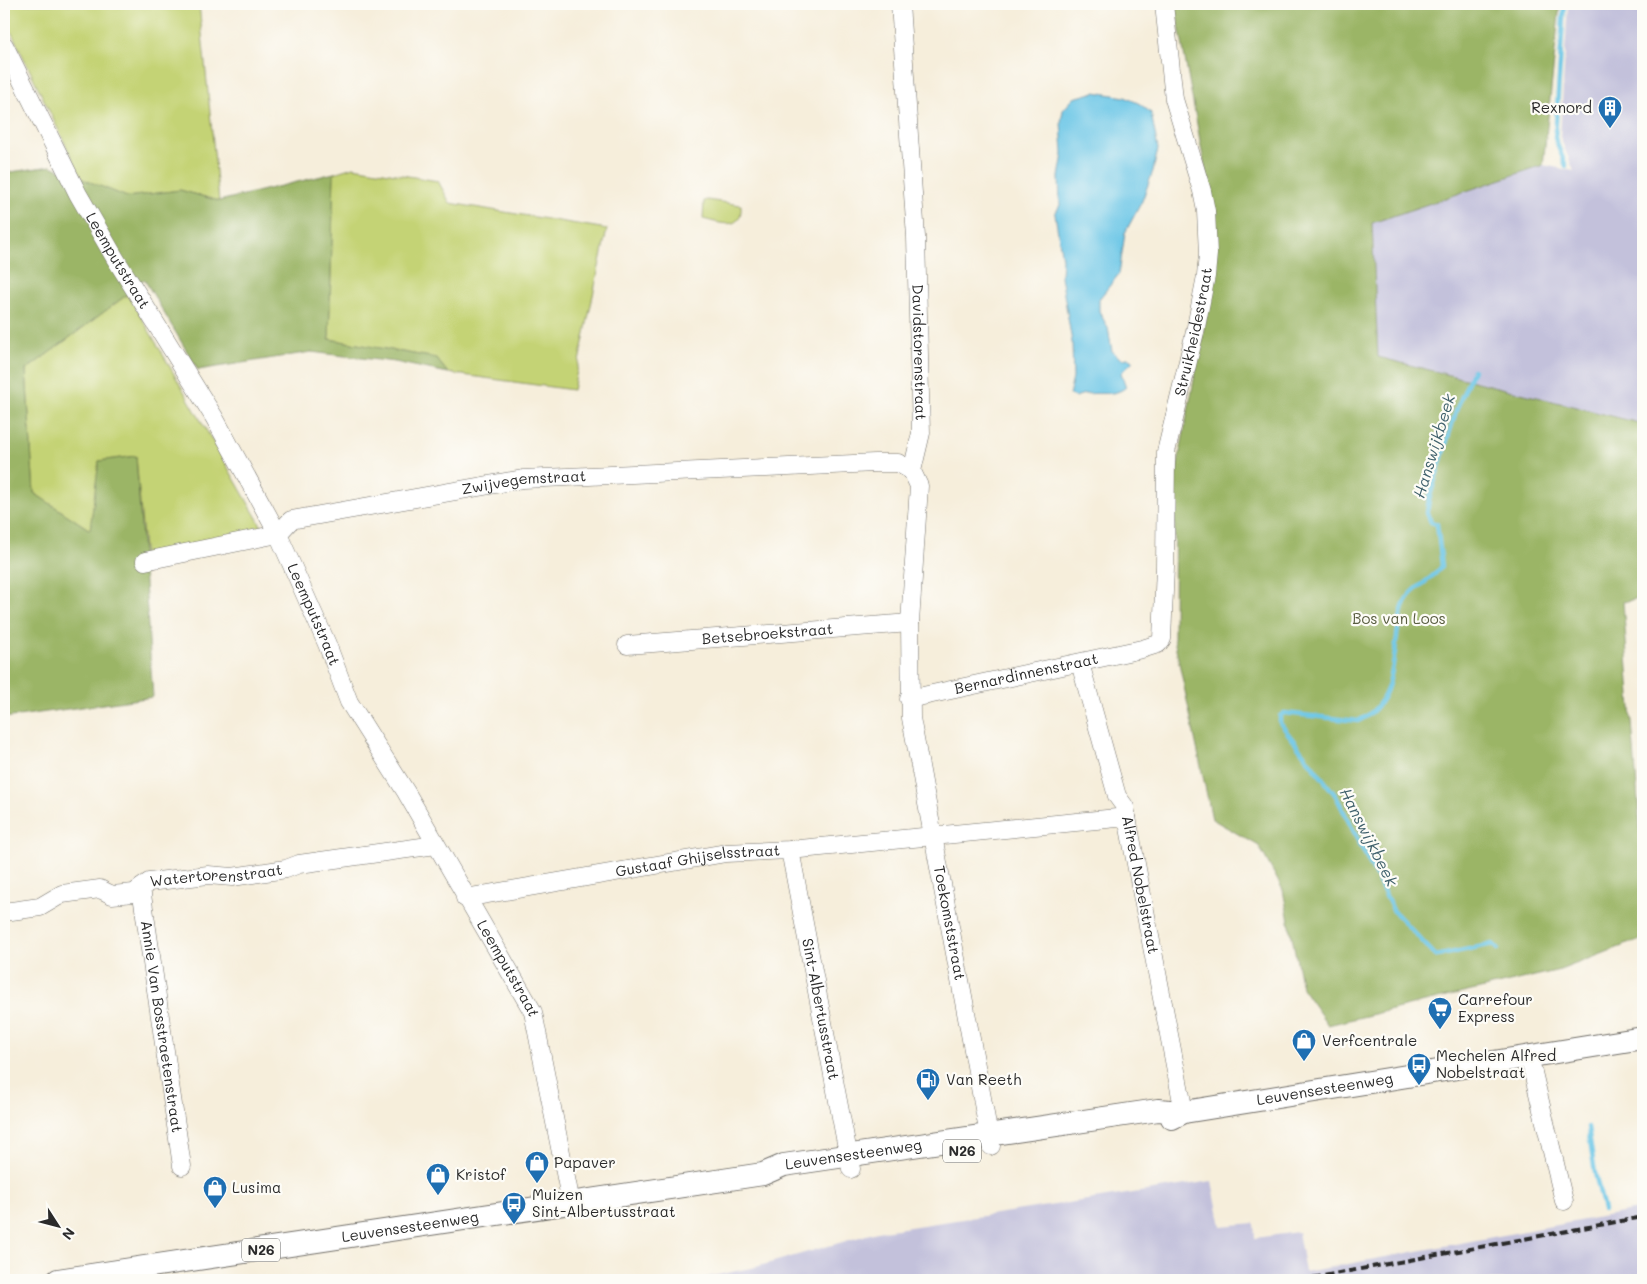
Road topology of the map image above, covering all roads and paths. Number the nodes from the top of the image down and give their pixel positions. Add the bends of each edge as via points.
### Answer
1 (900, 4) edge
2 (1164, 4) edge
3 (4, 45) edge
4 (912, 471) junction
5 (278, 534) junction
6 (145, 561) dead end
7 (910, 623) junction
8 (627, 645) dead end
9 (1142, 650) joint
10 (1080, 663) junction
11 (909, 699) junction
12 (1127, 817) junction
13 (934, 836) junction
14 (436, 845) junction
15 (790, 850) junction
16 (140, 888) junction
17 (465, 898) junction
18 (4, 912) edge
19 (1643, 1038) edge
20 (1529, 1056) junction
21 (1184, 1112) junction
22 (990, 1141) junction
23 (850, 1162) junction
24 (182, 1166) dead end
25 (1564, 1201) dead end
26 (572, 1203) junction
27 (58, 1280) edge

1 - 4 street, Davidstorenstraat via 916,237 921,433
2 - 9 street, Struikheidestraat via 1174,99 1202,191 1208,254 1195,332 1166,452 1164,632 1158,644
3 - 5 street, Leemputstraat via 78,194 214,417
4 - 5 street, Zwijvegemstraat via 898,463 875,463 523,479 290,520
4 - 7 street, Davidstorenstraat via 919,486
5 - 6 street, Zwijvegemstraat
5 - 14 street, Leemputstraat via 350,702
7 - 8 street, Betsebroekstraat
7 - 11 street, Davidstorenstraat
9 - 10 street, Bernardinnenstraat
10 - 11 street, Bernardinnenstraat
10 - 12 street, Alfred Nobelstraat via 1117,796
11 - 13 street, Toekomststraat
12 - 13 street, Gustaaf Ghijselsstraat
12 - 21 street, Alfred Nobelstraat
13 - 15 street, Gustaaf Ghijselsstraat
13 - 22 street, Toekomststraat
14 - 16 street, Watertorenstraat via 232,877 208,875 149,882
14 - 17 street, Leemputstraat
15 - 17 street, Gustaaf Ghijselsstraat via 726,852
15 - 23 street, Sint-Albertusstraat
16 - 18 street, Watertorenstraat via 112,895 100,889 62,894 40,907
16 - 24 street, Annie Van Bosstraetenstraat
17 - 26 street, Leemputstraat via 533,1012
19 - 20 main road, Leuvensesteenweg / N26
20 - 21 main road, Leuvensesteenweg / N26
20 - 25 street
21 - 22 main road, Leuvensesteenweg / N26 via 1158,1110
22 - 23 main road, Leuvensesteenweg / N26
23 - 26 main road, Leuvensesteenweg / N26 via 810,1175 763,1174
26 - 27 main road, Leuvensesteenweg / N26

